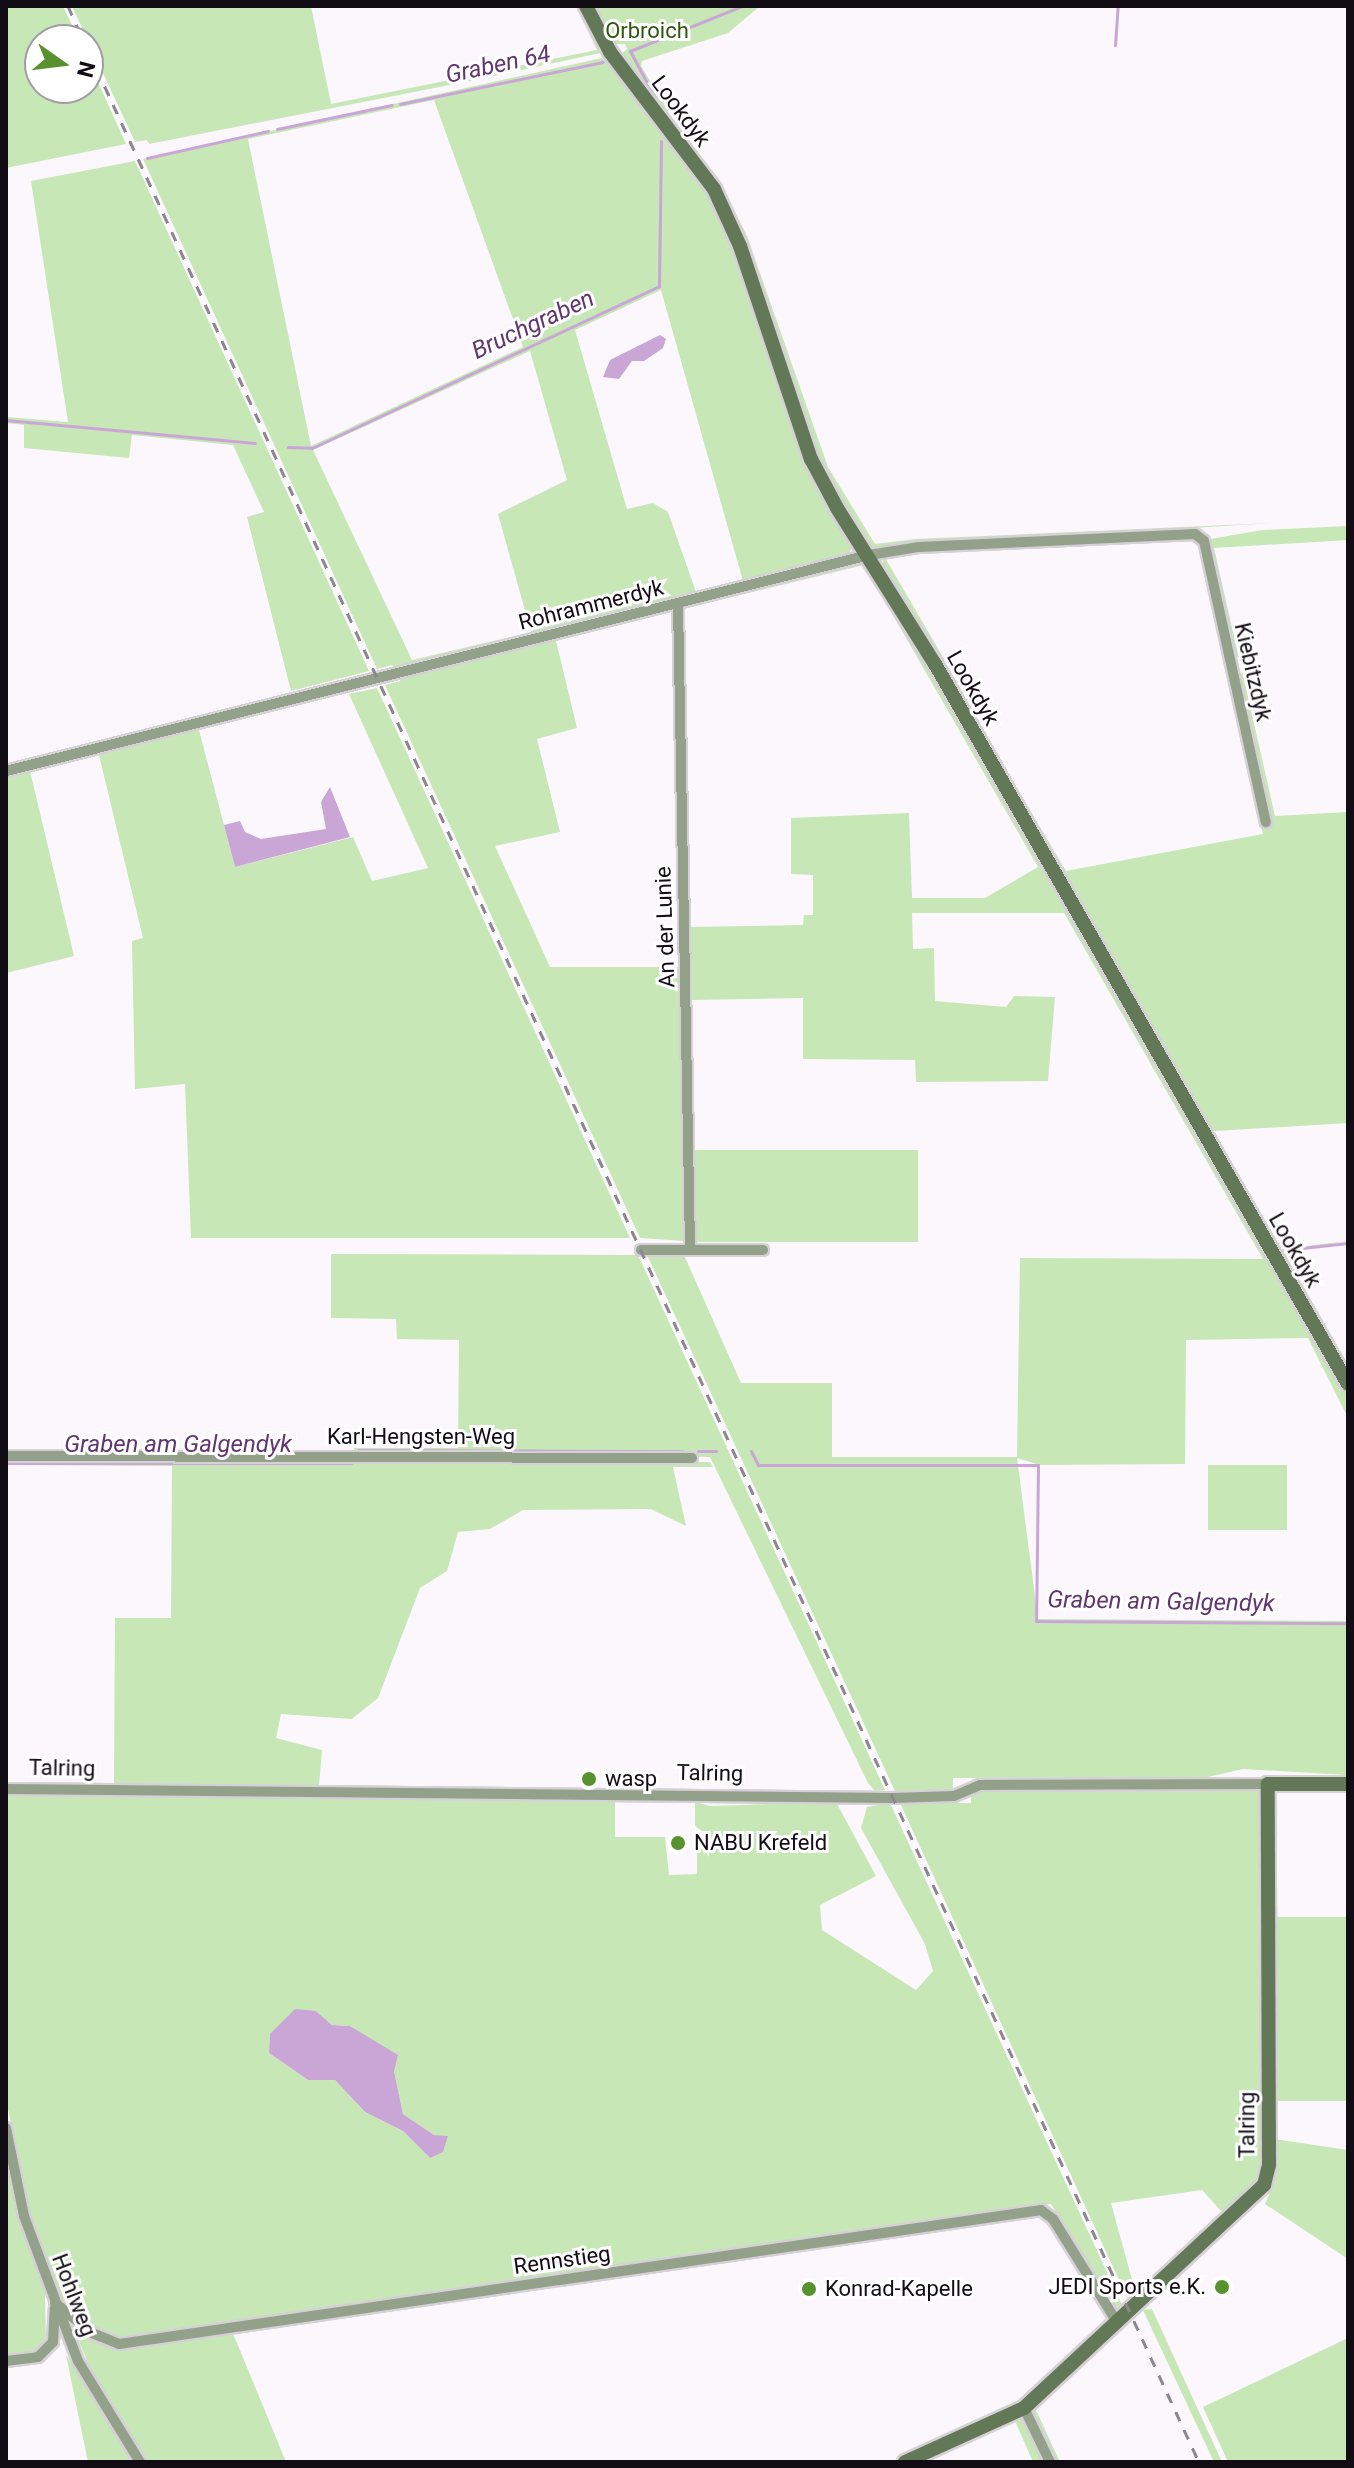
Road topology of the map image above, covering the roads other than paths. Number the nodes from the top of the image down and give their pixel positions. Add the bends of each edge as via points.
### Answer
1 (586, 6) edge
2 (1195, 534) joint
3 (869, 555) junction
4 (678, 604) junction
5 (6, 771) edge
6 (1266, 822) dead end
7 (690, 1248) junction
8 (641, 1250) dead end
9 (763, 1250) dead end
10 (1348, 1384) edge
11 (6, 1456) edge
12 (692, 1458) dead end
13 (1268, 1784) junction
14 (1348, 1784) edge
15 (6, 1789) edge
16 (6, 2128) edge
17 (55, 2303) junction
18 (1118, 2324) junction
19 (6, 2361) edge
20 (1024, 2408) junction
21 (140, 2462) edge
22 (905, 2462) edge
23 (1050, 2462) edge

1 - 3 street, Lookdyk via 610,52 714,189 740,246 811,459
2 - 3 street, Rohrammerdyk via 919,547
2 - 6 street, Kiebitzdyk via 1204,541
3 - 4 street, Rohrammerdyk
3 - 10 street, Lookdyk
4 - 5 street, Rohrammerdyk
4 - 7 street, An der Lunie
7 - 8 street
7 - 9 street
11 - 12 street, Karl-Hengsten-Weg
13 - 14 street, Talring
13 - 15 street, Talring via 980,1785 954,1796 893,1798
13 - 18 street, Talring via 1269,2177
16 - 17 street, Hohlweg via 24,2216
17 - 18 street, Rennstieg via 105,2342 119,2344 1041,2210 1053,2219
17 - 19 street via 53,2342 38,2357
17 - 21 street, Hohlweg via 78,2361
18 - 20 street, Talring
20 - 22 street, Talring
20 - 23 street

